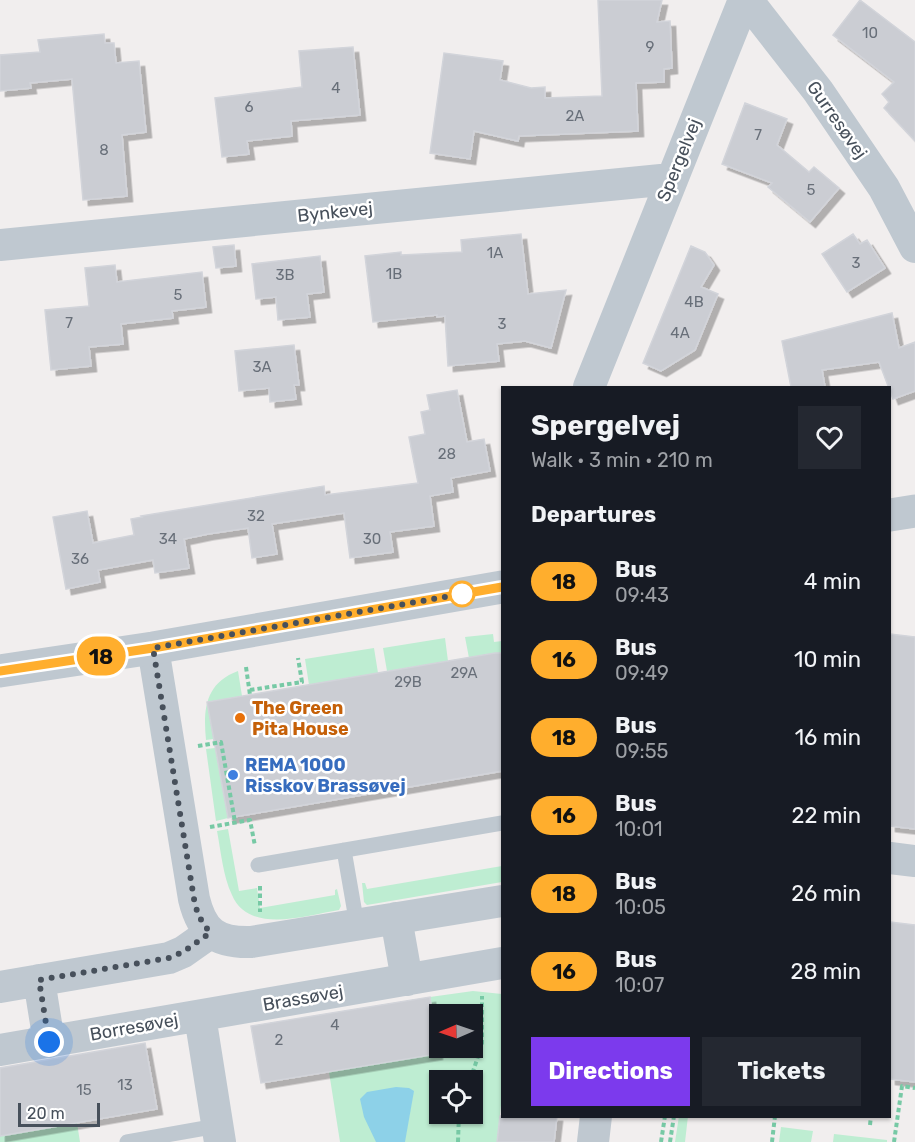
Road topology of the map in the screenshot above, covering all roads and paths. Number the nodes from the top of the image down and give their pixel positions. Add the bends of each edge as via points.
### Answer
1 (746, 0) edge
2 (671, 179) junction
3 (0, 245) edge
4 (915, 247) edge
5 (589, 386) edge
6 (915, 511) edge
7 (891, 515) edge
8 (501, 587) edge
9 (153, 648) junction
10 (298, 658) dead end
11 (246, 667) dead end
12 (0, 671) edge
13 (221, 742) dead end
14 (235, 822) junction
15 (501, 823) edge
16 (182, 831) junction
17 (344, 850) junction
18 (891, 858) edge
19 (915, 861) edge
20 (258, 865) junction
21 (501, 901) edge
22 (396, 918) junction
23 (357, 925) junction
24 (210, 933) junction
25 (258, 941) junction
26 (490, 965) edge
27 (39, 980) junction
28 (407, 980) junction
29 (0, 987) edge
30 (200, 1016) junction
31 (49, 1042) junction
32 (0, 1050) edge
33 (474, 1070) edge
34 (915, 1088) edge
35 (596, 1118) edge
36 (665, 1118) edge
37 (674, 1118) edge
38 (775, 1118) edge
39 (871, 1118) edge
40 (459, 1124) edge
41 (870, 1125) dead end
42 (218, 1134) edge
43 (127, 1142) edge
44 (458, 1142) edge
45 (593, 1142) edge
46 (661, 1142) edge
47 (670, 1142) edge
48 (772, 1142) edge
49 (894, 1142) edge

1 - 2 street, Spergelvej
1 - 4 street, Gurresøvej via 818,91 884,188
2 - 3 street, Bynkevej
2 - 5 street, Spergelvej
6 - 7 street
8 - 9 street
9 - 12 street
9 - 16 street
10 - 11 path via 302,682 250,692
13 - 14 path
14 - 16 path
14 - 20 path via 249,817
15 - 17 lane
16 - 24 street via 198,915
17 - 20 lane
17 - 23 lane
18 - 19 street
20 - 25 path
21 - 22 street
22 - 23 street
22 - 28 street
23 - 25 street
24 - 25 street via 228,941
24 - 27 street via 169,958
26 - 28 street, Brassøvej
26 - 33 path via 481,1051
27 - 29 street
27 - 31 street
28 - 30 street, Brassøvej
30 - 31 street, Borresøvej
30 - 42 street, Borresøvej
31 - 32 street, Borresøvej
34 - 49 path via 902,1086
35 - 45 street
36 - 46 path
37 - 47 path
38 - 48 path
39 - 41 path
40 - 44 path
42 - 43 lane

